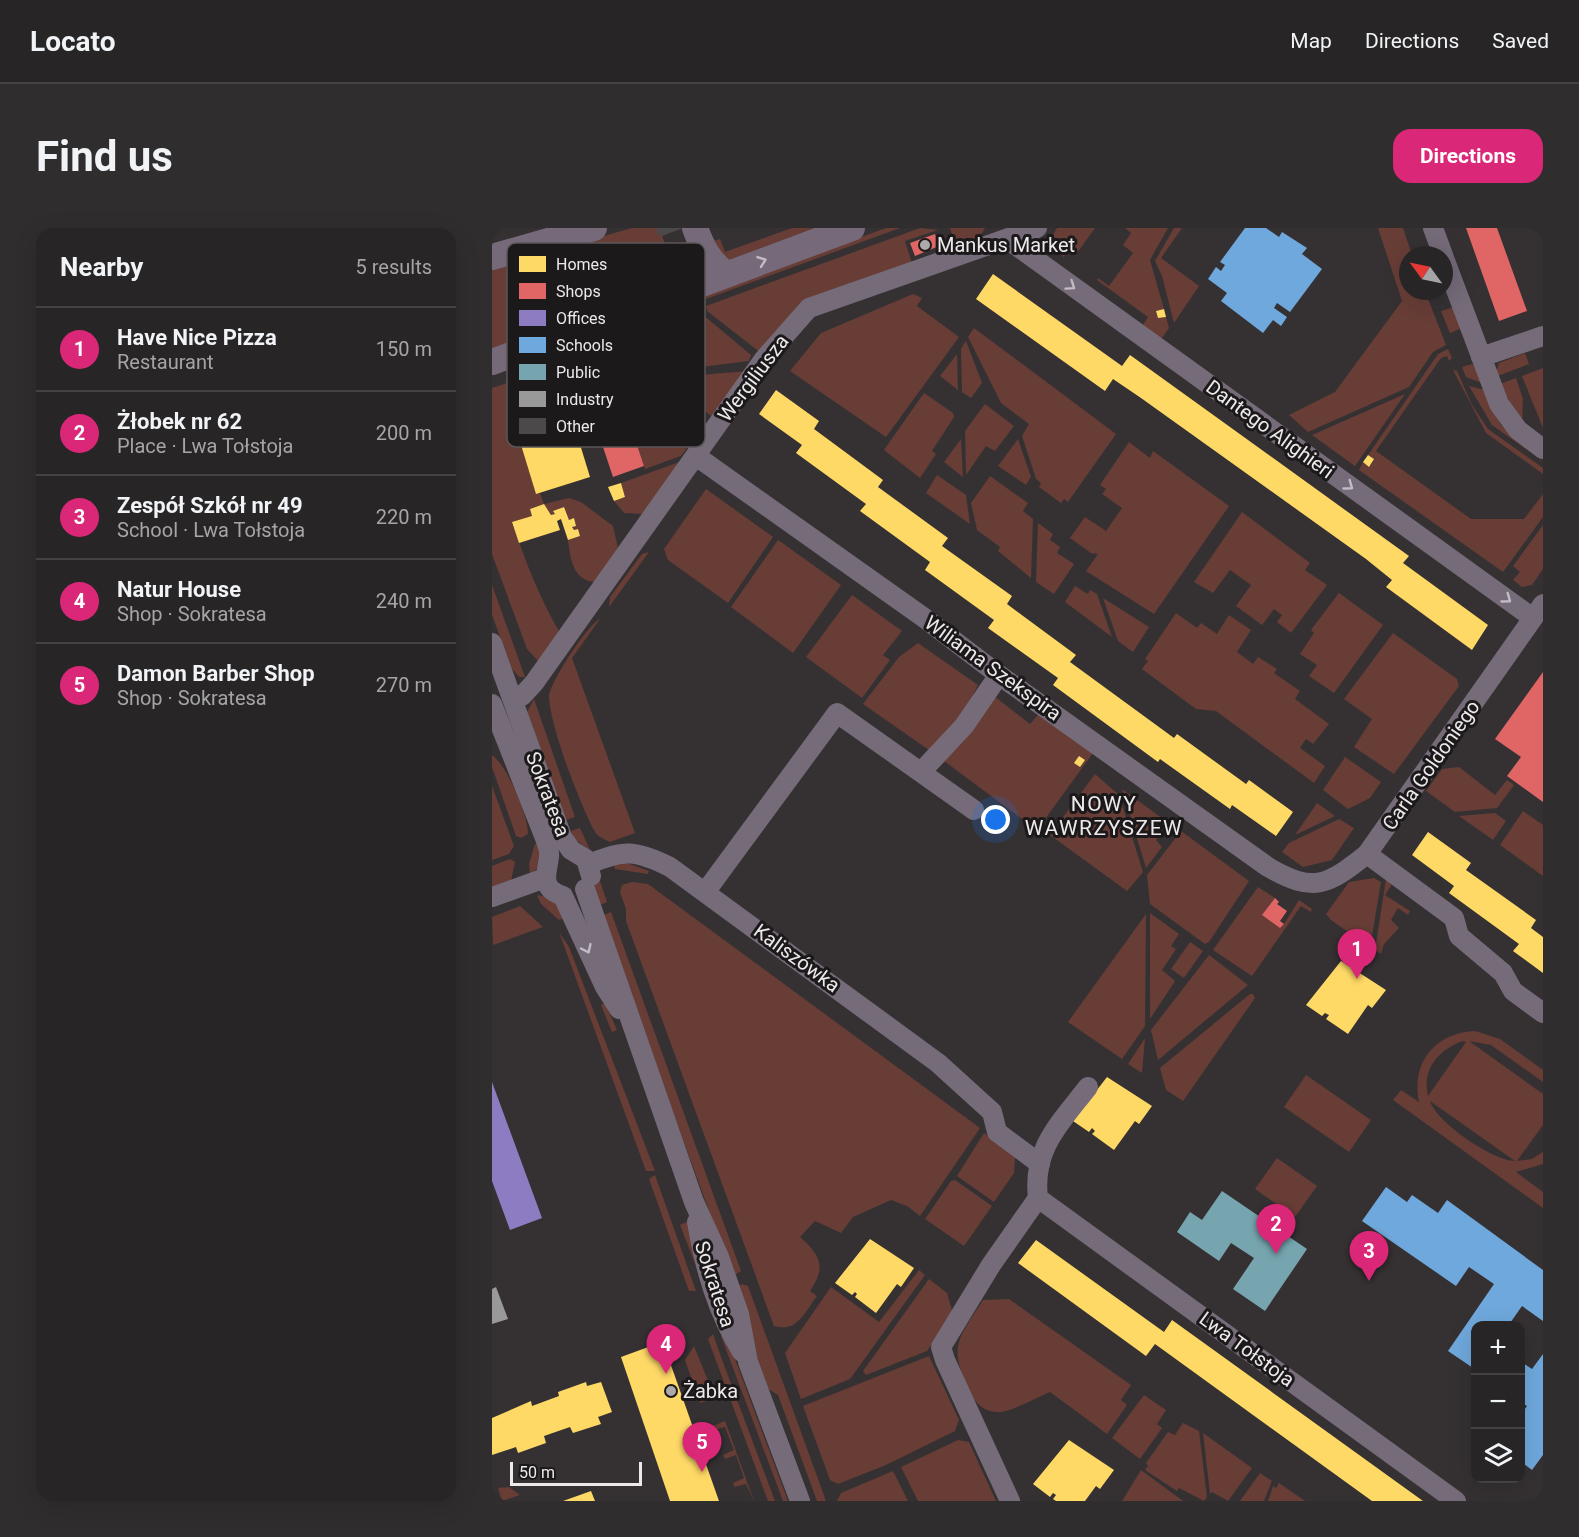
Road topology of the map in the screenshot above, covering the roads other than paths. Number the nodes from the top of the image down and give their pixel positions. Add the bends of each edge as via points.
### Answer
1 (594, 228) edge
2 (695, 228) edge
3 (852, 228) edge
4 (1037, 228) edge
5 (1046, 228) edge
6 (1433, 228) edge
7 (1007, 239) junction
8 (541, 243) edge
9 (701, 243) edge
10 (1440, 246) edge
11 (507, 253) edge
12 (705, 254) edge
13 (492, 257) edge
14 (1045, 267) junction
15 (726, 274) junction
16 (1453, 281) edge
17 (705, 282) edge
18 (1543, 336) edge
19 (507, 356) edge
20 (1481, 357) junction
21 (492, 362) edge
22 (705, 443) edge
23 (702, 447) edge
24 (1543, 449) edge
25 (696, 456) junction
26 (1538, 611) edge
27 (492, 643) edge
28 (999, 675) junction
29 (513, 699) junction
30 (492, 704) edge
31 (921, 772) junction
32 (974, 810) dead end
33 (571, 850) junction
34 (1367, 854) junction
35 (589, 864) junction
36 (547, 869) junction
37 (1290, 880) joint
38 (585, 889) junction
39 (706, 891) junction
40 (563, 896) junction
41 (492, 897) edge
42 (1543, 1013) edge
43 (634, 1038) junction
44 (1088, 1087) dead end
45 (1040, 1164) junction
46 (1038, 1198) junction
47 (800, 1501) edge
48 (1010, 1501) edge
49 (1456, 1501) edge

1 - 8 main road
2 - 9 main road
15 -> 3 main road
4 - 7 street, Wergiliusza
5 - 14 street via 1041,246
6 - 10 street
7 - 14 street, Dantego Alighieri
7 - 22 street, Wergiliusza via 809,309 764,359
11 - 13 main road
12 - 15 main road
14 -> 26 street, Dantego Alighieri
15 - 17 main road
16 - 20 street
18 - 20 street
19 - 21 main road
20 - 24 street via 1505,416
23 - 25 street, Wergiliusza
25 - 28 street, Wiliama Szekspira via 923,616
25 - 29 street, Wergiliusza via 534,683 522,696
26 - 34 street, Carla Goldoniego
27 - 29 street, Sokratesa
28 - 31 street via 964,726
28 - 37 street, Wiliama Szekspira
29 - 33 street, Sokratesa via 562,837
30 - 36 street, Sokratesa via 545,838
31 - 32 street
31 - 39 street via 837,712
33 - 35 street, Sokratesa
33 - 36 street via 561,851
34 - 37 street, Carla Goldoniego via 1341,874 1316,885
34 - 42 street via 1454,918 1459,936 1503,973 1513,991
35 - 38 street, Sokratesa via 591,877
35 - 39 street, Kaliszówka via 623,852 642,854
36 - 40 street, Sokratesa via 552,890
36 - 41 street
38 - 40 street
38 - 43 street, Sokratesa
39 - 45 street, Kaliszówka via 938,1063 987,1107 997,1132
40 -> 43 street, Sokratesa via 605,987
43 - 47 street, Sokratesa via 694,1202 704,1262 723,1321 748,1362
44 - 45 street via 1046,1142
45 - 46 street
46 - 48 street via 991,1265 942,1347
46 - 49 street, Lwa Tołstoja

